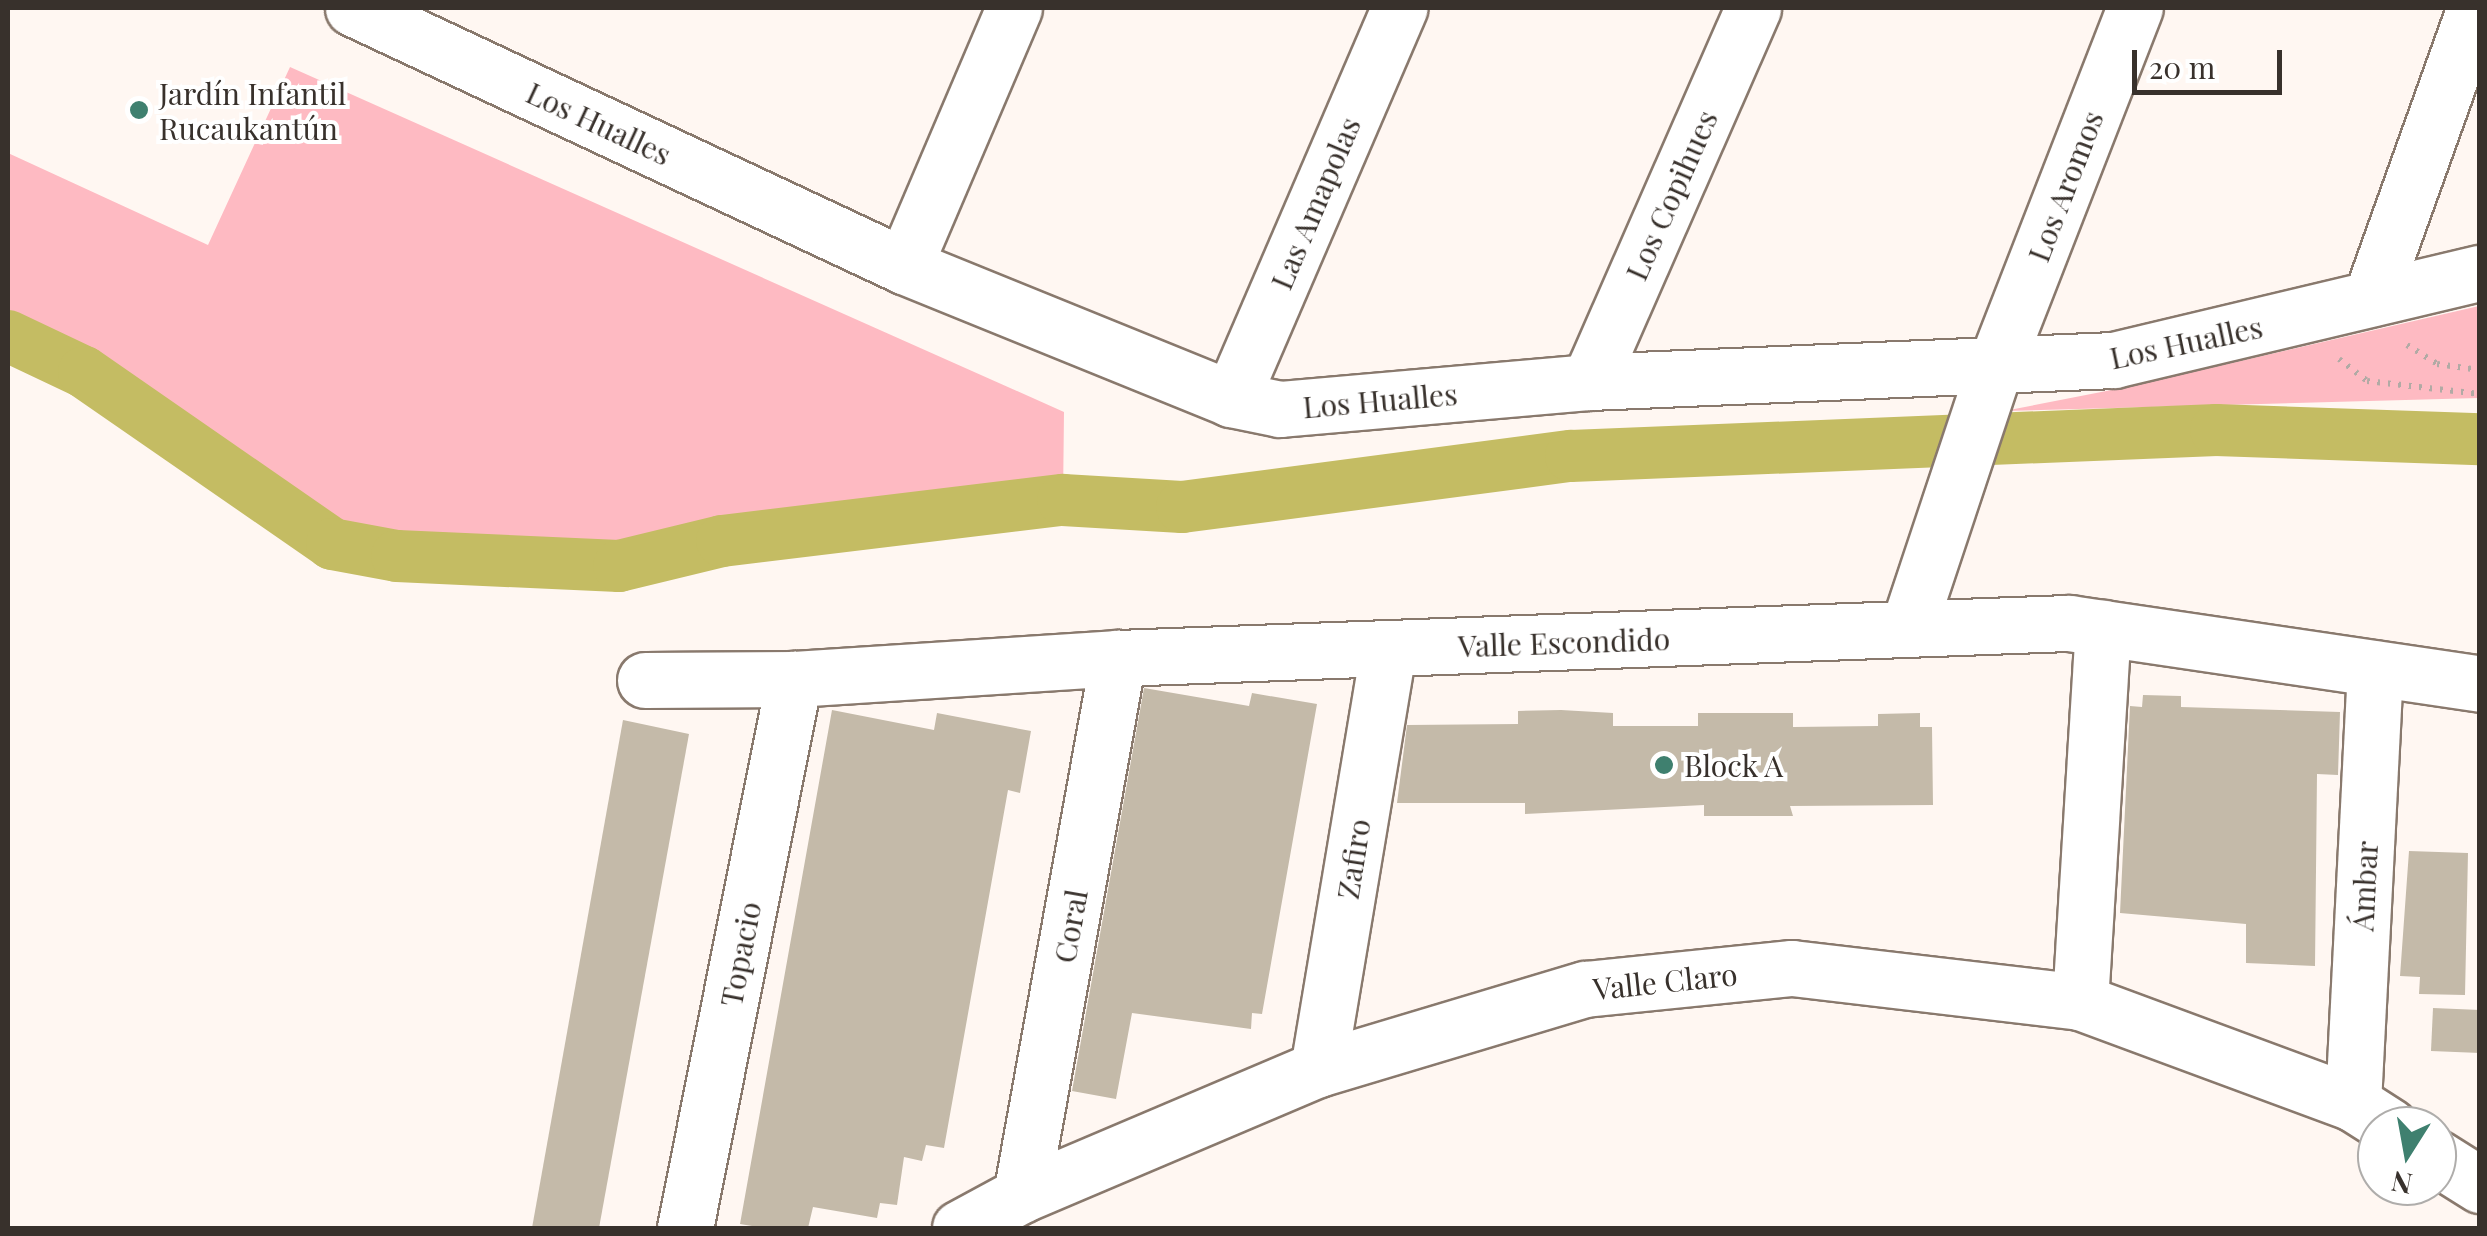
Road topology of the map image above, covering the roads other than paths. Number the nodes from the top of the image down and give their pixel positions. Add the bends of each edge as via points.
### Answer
1 (353, 8) edge
2 (1014, 8) edge
3 (1399, 8) edge
4 (1753, 8) edge
5 (2135, 8) edge
6 (2475, 8) edge
7 (904, 266) junction
8 (2480, 273) edge
9 (2371, 298) junction
10 (1996, 364) junction
11 (1589, 382) junction
12 (1230, 399) junction
13 (1908, 628) junction
14 (2103, 628) junction
15 (1388, 649) junction
16 (1118, 658) junction
17 (2375, 670) junction
18 (794, 679) junction
19 (645, 680) dead end
20 (2480, 684) edge
21 (2080, 1002) junction
22 (1318, 1069) junction
23 (2371, 1106) edge
24 (2357, 1109) edge
25 (2457, 1171) edge
26 (2480, 1185) edge
27 (1022, 1194) junction
28 (686, 1228) edge
29 (960, 1228) edge

1 - 7 street, Los Hualles
2 - 7 street
3 - 12 street, Las Amapolas
4 - 11 street, Los Copihues
5 - 10 street, Los Aromos
6 - 9 street
7 - 12 street, Los Hualles
8 - 9 street, Los Hualles
9 - 10 street, Los Hualles via 2114,360
10 - 11 street, Los Hualles
10 - 13 street, Los Aromos
11 - 12 street, Los Hualles via 1280,409
13 - 14 street, Valle Escondido
13 - 15 street, Valle Escondido
14 - 17 street, Valle Escondido
14 - 21 street
15 - 16 street, Valle Escondido
15 - 22 street, Zafiro
16 - 18 street, Valle Escondido
16 - 27 street, Coral
17 - 20 street, Valle Escondido
17 - 23 street, Ámbar
18 - 19 street, Valle Escondido
18 - 28 street, Topacio
21 - 22 street, Valle Claro via 1792,968 1585,989
21 - 24 street, Valle Claro
22 - 27 street, Valle Claro
25 - 26 street
27 - 29 street, Valle Claro

